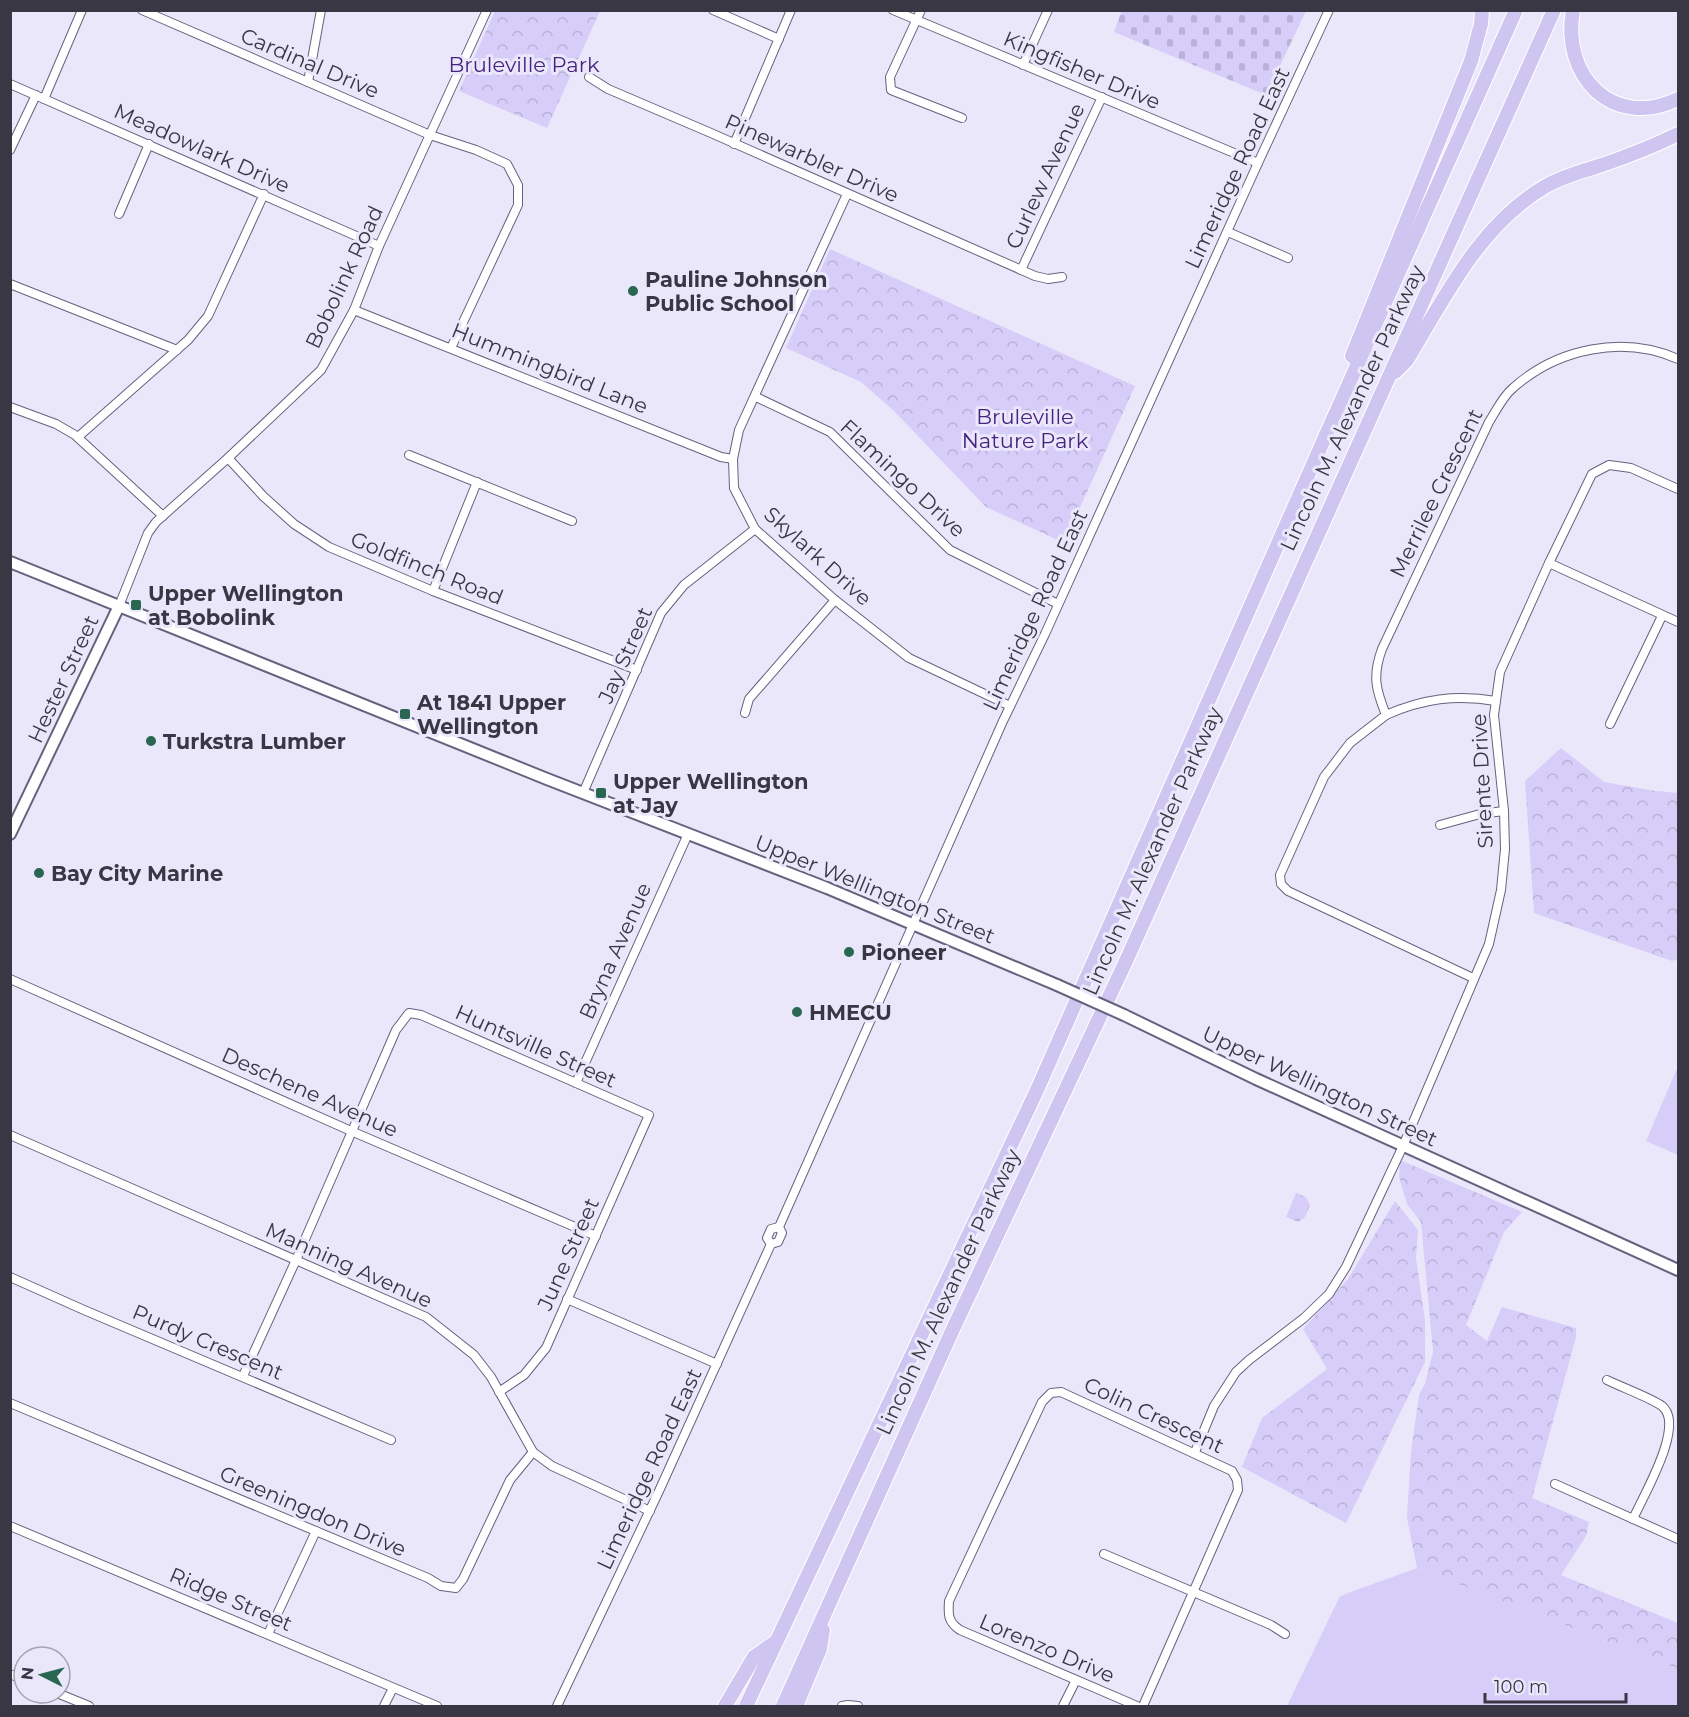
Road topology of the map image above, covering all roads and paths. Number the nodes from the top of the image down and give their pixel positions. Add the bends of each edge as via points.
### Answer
1 (82, 10) edge
2 (142, 10) edge
3 (321, 10) edge
4 (487, 10) edge
5 (713, 10) edge
6 (791, 10) edge
7 (892, 10) edge
8 (921, 10) edge
9 (1048, 10) edge
10 (1329, 10) edge
11 (1482, 10) edge
12 (1516, 10) edge
13 (1554, 10) edge
14 (1573, 10) edge
15 (916, 21) junction
16 (779, 39) junction
17 (1023, 65) junction
18 (589, 77) dead end
19 (308, 82) junction
20 (10, 84) edge
21 (40, 97) junction
22 (1102, 97) junction
23 (1678, 99) edge
24 (963, 118) dead end
25 (1678, 134) edge
26 (429, 135) junction
27 (149, 144) junction
28 (734, 144) junction
29 (10, 150) edge
30 (1257, 163) junction
31 (847, 194) junction
32 (264, 195) junction
33 (119, 214) dead end
34 (1228, 232) junction
35 (379, 246) junction
36 (1288, 258) dead end
37 (1021, 270) junction
38 (1062, 277) dead end
39 (10, 284) edge
40 (354, 310) junction
41 (452, 348) junction
42 (177, 350) junction
43 (1678, 359) edge
44 (1386, 382) junction
45 (756, 397) junction
46 (10, 407) edge
47 (1325, 436) junction
48 (78, 438) junction
49 (409, 455) dead end
50 (228, 458) junction
51 (733, 459) junction
52 (477, 482) junction
53 (1678, 489) edge
54 (163, 516) junction
55 (572, 521) dead end
56 (755, 529) junction
57 (10, 562) edge
58 (1549, 564) junction
59 (433, 591) junction
60 (835, 600) junction
61 (1058, 604) junction
62 (119, 606) junction
63 (1662, 616) junction
64 (1678, 622) edge
65 (637, 670) junction
66 (1496, 701) junction
67 (1010, 706) junction
68 (745, 713) dead end
69 (1386, 716) junction
70 (1610, 724) dead end
71 (584, 793) junction
72 (1504, 811) junction
73 (1440, 825) dead end
74 (10, 834) edge
75 (688, 834) junction
76 (912, 923) junction
77 (1473, 978) junction
78 (10, 979) edge
79 (576, 1083) junction
80 (649, 1115) joint
81 (351, 1131) junction
82 (10, 1135) edge
83 (1403, 1146) junction
84 (596, 1236) junction
85 (296, 1260) junction
86 (1678, 1270) edge
87 (10, 1277) edge
88 (567, 1299) junction
89 (717, 1364) junction
90 (243, 1376) junction
91 (1607, 1380) dead end
92 (499, 1392) junction
93 (10, 1404) edge
94 (391, 1440) dead end
95 (533, 1452) junction
96 (1195, 1452) junction
97 (1555, 1484) dead end
98 (650, 1511) junction
99 (1633, 1519) junction
100 (10, 1526) edge
101 (316, 1531) junction
102 (1678, 1539) edge
103 (1104, 1554) dead end
104 (1193, 1592) junction
105 (825, 1614) junction
106 (948, 1615) joint
107 (1285, 1634) dead end
108 (267, 1635) junction
109 (776, 1642) junction
110 (1076, 1680) junction
111 (393, 1688) junction
112 (72, 1700) edge
113 (89, 1707) edge
114 (384, 1707) edge
115 (437, 1707) edge
116 (557, 1707) edge
117 (725, 1707) edge
118 (746, 1707) edge
119 (783, 1707) edge
120 (796, 1707) edge
121 (842, 1707) edge
122 (858, 1707) edge
123 (1064, 1707) edge
124 (1137, 1707) edge
125 (1143, 1707) edge

1 - 21 street
2 - 19 street, Cardinal Drive
3 - 19 street
4 - 26 street, Bobolink Road
5 - 16 street
6 - 16 street
7 - 15 street, Kingfisher Drive
8 - 15 street
9 - 17 street
10 - 30 street, Limeridge Road East
11 - 47 highway via 1472,61 1332,405
12 - 47 highway, Lincoln M. Alexander Parkway
13 - 44 highway, Lincoln M. Alexander Parkway
14 - 23 highway via 1572,52 1592,88 1614,102 1634,107 1655,108
15 - 17 street, Kingfisher Drive
15 - 24 street via 890,77 891,90
16 - 28 street
17 - 22 street, Kingfisher Drive
18 - 28 street, Pinewarbler Drive
19 - 26 street, Cardinal Drive
20 - 21 street, Meadowlark Drive
21 - 27 street, Meadowlark Drive
21 - 29 street
22 - 30 street, Kingfisher Drive
22 - 37 street, Curlew Avenue
25 - 44 highway via 1547,186 1511,211 1475,251 1407,360
26 - 35 street, Bobolink Road
26 - 41 street, Cardinal Drive via 507,164 518,185 518,205
27 - 32 street, Meadowlark Drive
27 - 33 street
28 - 31 street, Pinewarbler Drive
30 - 34 street, Limeridge Road East
31 - 37 street, Pinewarbler Drive
31 - 45 street, Skylark Drive
32 - 35 street, Meadowlark Drive
32 - 42 street via 208,316
34 - 36 street
34 - 61 street, Limeridge Road East
35 - 40 street, Bobolink Road
37 - 38 street, Pinewarbler Drive via 1048,279
39 - 42 street
40 - 41 street, Hummingbird Lane
40 - 50 street, Bobolink Road via 321,370
41 - 51 street, Hummingbird Lane
42 - 48 street
43 - 69 street, Merrilee Crescent via 1649,349 1605,347 1579,351 1548,364 1512,388 1488,422 1382,649 1376,682
44 - 105 highway, Lincoln M. Alexander Parkway via 1126,961 953,1329
45 - 51 street, Skylark Drive via 739,430
45 - 61 street, Flamingo Drive via 830,432 950,550
46 - 48 street via 60,426
47 - 109 highway, Lincoln M. Alexander Parkway via 1037,1090
48 - 54 street
49 - 52 street
50 - 54 street, Bobolink Road
50 - 59 street, Goldfinch Road via 278,510 329,547
51 - 56 street, Skylark Drive via 734,488
52 - 55 street
52 - 59 street
53 - 58 street, Sirente Drive via 1630,468 1609,465 1592,474
54 - 62 street, Bobolink Road via 148,533
56 - 60 street, Skylark Drive
56 - 65 street, Jay Street via 684,585 661,613
57 - 62 main road, Upper Wellington Street
58 - 63 street
58 - 66 street, Sirente Drive via 1500,672
59 - 65 street, Goldfinch Road
60 - 67 street, Skylark Drive via 909,658
60 - 68 street via 749,699
61 - 67 street, Limeridge Road East
62 - 71 main road, Upper Wellington Street
62 - 74 main road, Hester Street
63 - 64 street
63 - 70 street
65 - 71 street, Jay Street
66 - 69 street via 1442,698
66 - 72 street, Sirente Drive via 1495,735
67 - 76 street, Limeridge Road East
69 - 77 street via 1350,743 1324,777 1280,875 1281,884 1288,891
71 - 75 main road, Upper Wellington Street
72 - 73 street via 1480,813
72 - 77 street, Sirente Drive via 1501,890 1489,944
75 - 76 main road, Upper Wellington Street
75 - 79 street, Bryna Avenue
76 - 83 main road, Upper Wellington Street, bridge via 1124,1015
76 - 89 street, Limeridge Road East via 779,1227 771,1229 767,1238 771,1244
77 - 83 street, Sirente Drive
78 - 81 street, Deschene Avenue
79 - 80 street, Huntsville Street
79 - 81 street, Huntsville Street via 409,1013 396,1030
80 - 84 street, June Street
81 - 84 street, Deschene Avenue
81 - 85 street
82 - 85 street, Manning Avenue
83 - 86 main road, Upper Wellington Street
83 - 96 street, Sirente Drive via 1346,1267 1329,1294 1236,1372 1214,1406
84 - 88 street, June Street
85 - 90 street
85 - 92 street, Manning Avenue via 426,1317 474,1355
87 - 90 street, Purdy Crescent
88 - 89 street
88 - 92 street, June Street via 540,1356 524,1375
89 - 98 street, Limeridge Road East
90 - 94 street, Purdy Crescent
91 - 99 street via 1663,1407 1671,1419 1668,1440
92 - 95 street, Manning Avenue
93 - 101 street, Greeningdon Drive
95 - 98 street, Manning Avenue via 552,1466
95 - 101 street, Greeningdon Drive via 510,1480 456,1588 441,1586
96 - 104 street, Colin Crescent via 1232,1471 1238,1490
96 - 106 street, Colin Crescent via 1061,1392 1051,1394 1041,1402 949,1601
97 - 99 street
98 - 116 street, Limeridge Road East
99 - 102 street
100 - 108 street, Ridge Street
101 - 108 street
103 - 104 street
104 - 107 street
104 - 125 street, Colin Crescent
105 - 119 highway, Lincoln M. Alexander Parkway
105 - 120 highway via 820,1649
106 - 110 street, Lorenzo Drive via 960,1630
108 - 111 street, Ridge Street
109 - 117 highway via 754,1657
109 - 118 highway, Lincoln M. Alexander Parkway
110 - 123 street
110 - 124 street, Lorenzo Drive
111 - 114 street
111 - 115 street, Ridge Street
112 - 113 street
121 - 122 street

